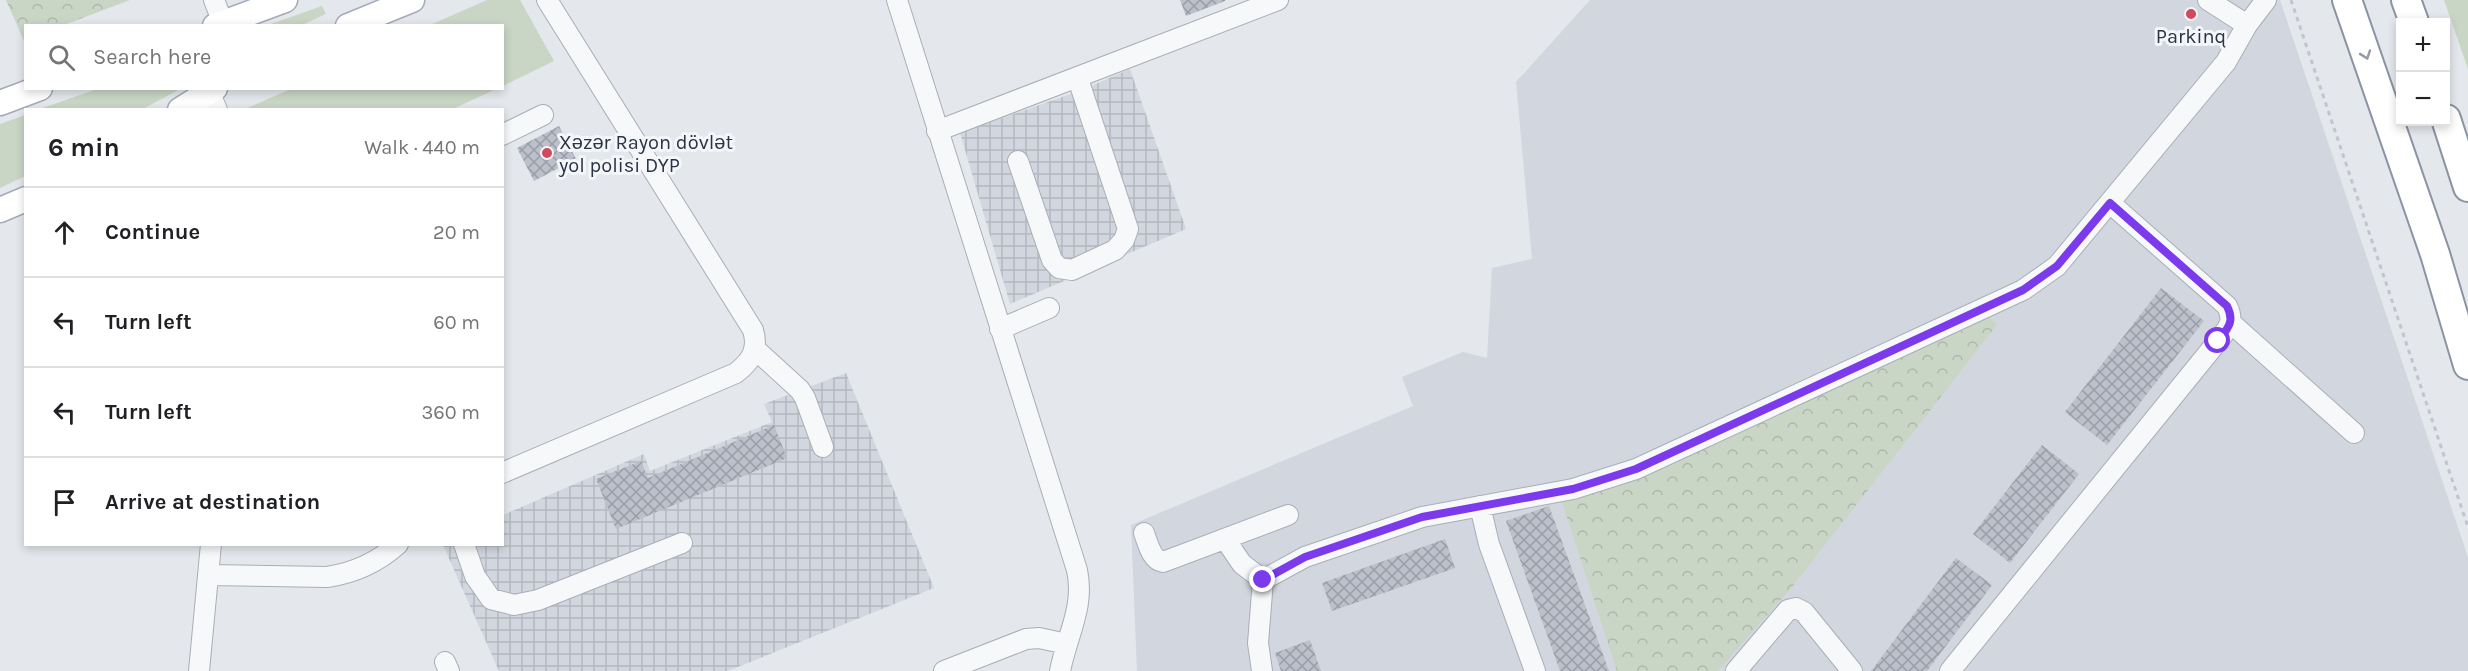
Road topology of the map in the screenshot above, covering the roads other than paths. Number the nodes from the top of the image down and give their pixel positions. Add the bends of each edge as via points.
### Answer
1 (214, 0) edge
2 (285, 0) edge
3 (412, 0) edge
4 (547, 0) edge
5 (897, 0) edge
6 (1278, 0) edge
7 (2208, 0) edge
8 (2266, 0) edge
9 (2347, 0) edge
10 (2406, 0) edge
11 (2413, 18) edge
12 (219, 24) edge
13 (353, 24) edge
14 (2247, 25) junction
15 (1078, 79) junction
16 (35, 90) edge
17 (214, 96) edge
18 (0, 103) edge
19 (185, 108) edge
20 (543, 116) dead end
21 (2447, 126) edge
22 (937, 130) junction
23 (504, 134) edge
24 (1018, 161) dead end
25 (2468, 187) edge
26 (24, 200) edge
27 (2110, 203) junction
28 (0, 210) edge
29 (2435, 254) junction
30 (1049, 308) dead end
31 (2231, 323) junction
32 (1000, 329) junction
33 (2468, 346) edge
34 (755, 349) junction
35 (2468, 365) edge
36 (2354, 433) dead end
37 (823, 447) dead end
38 (504, 472) edge
39 (1480, 506) junction
40 (1288, 515) dead end
41 (1144, 533) dead end
42 (1226, 539) junction
43 (682, 543) dead end
44 (211, 546) edge
45 (395, 546) edge
46 (465, 546) edge
47 (208, 575) junction
48 (1263, 580) junction
49 (1067, 644) junction
50 (1740, 670) edge
51 (199, 671) edge
52 (944, 671) edge
53 (1060, 671) edge
54 (1262, 671) edge
55 (1535, 671) edge
56 (1852, 671) edge
57 (1950, 671) edge

1 - 12 street
2 - 12 main road
3 - 13 main road
4 - 34 street via 753,330
5 - 22 street
6 - 15 street
7 - 14 street
8 - 14 street
9 -> 29 highway
10 - 11 highway
14 - 27 street via 2226,62
15 - 22 street
15 - 24 street via 1128,229 1124,240 1115,250 1072,270 1059,268 1052,260
16 - 18 main road
17 - 19 main road
20 - 23 street
21 - 25 highway
22 - 32 street
26 - 28 main road
27 - 31 street via 2227,306
27 - 39 street via 2057,266 2023,290 1636,469 1573,489
29 - 33 main road
29 - 35 highway
30 - 32 street
31 - 36 street
31 - 57 street
32 - 49 street via 1081,588
34 - 37 street via 800,390
34 - 38 street via 751,359 736,373
39 - 48 street via 1389,527 1305,557
39 - 55 street via 1489,544
40 - 42 street
41 - 42 street via 1154,557 1163,562
42 - 48 street via 1242,564
43 - 46 street via 538,600 514,605 491,599 475,576
44 - 47 street
45 - 47 street via 375,562 341,575
47 - 51 street
48 - 54 street via 1258,643
49 - 52 street via 1026,639
49 - 53 street
50 - 56 street via 1788,610 1796,608 1804,612

